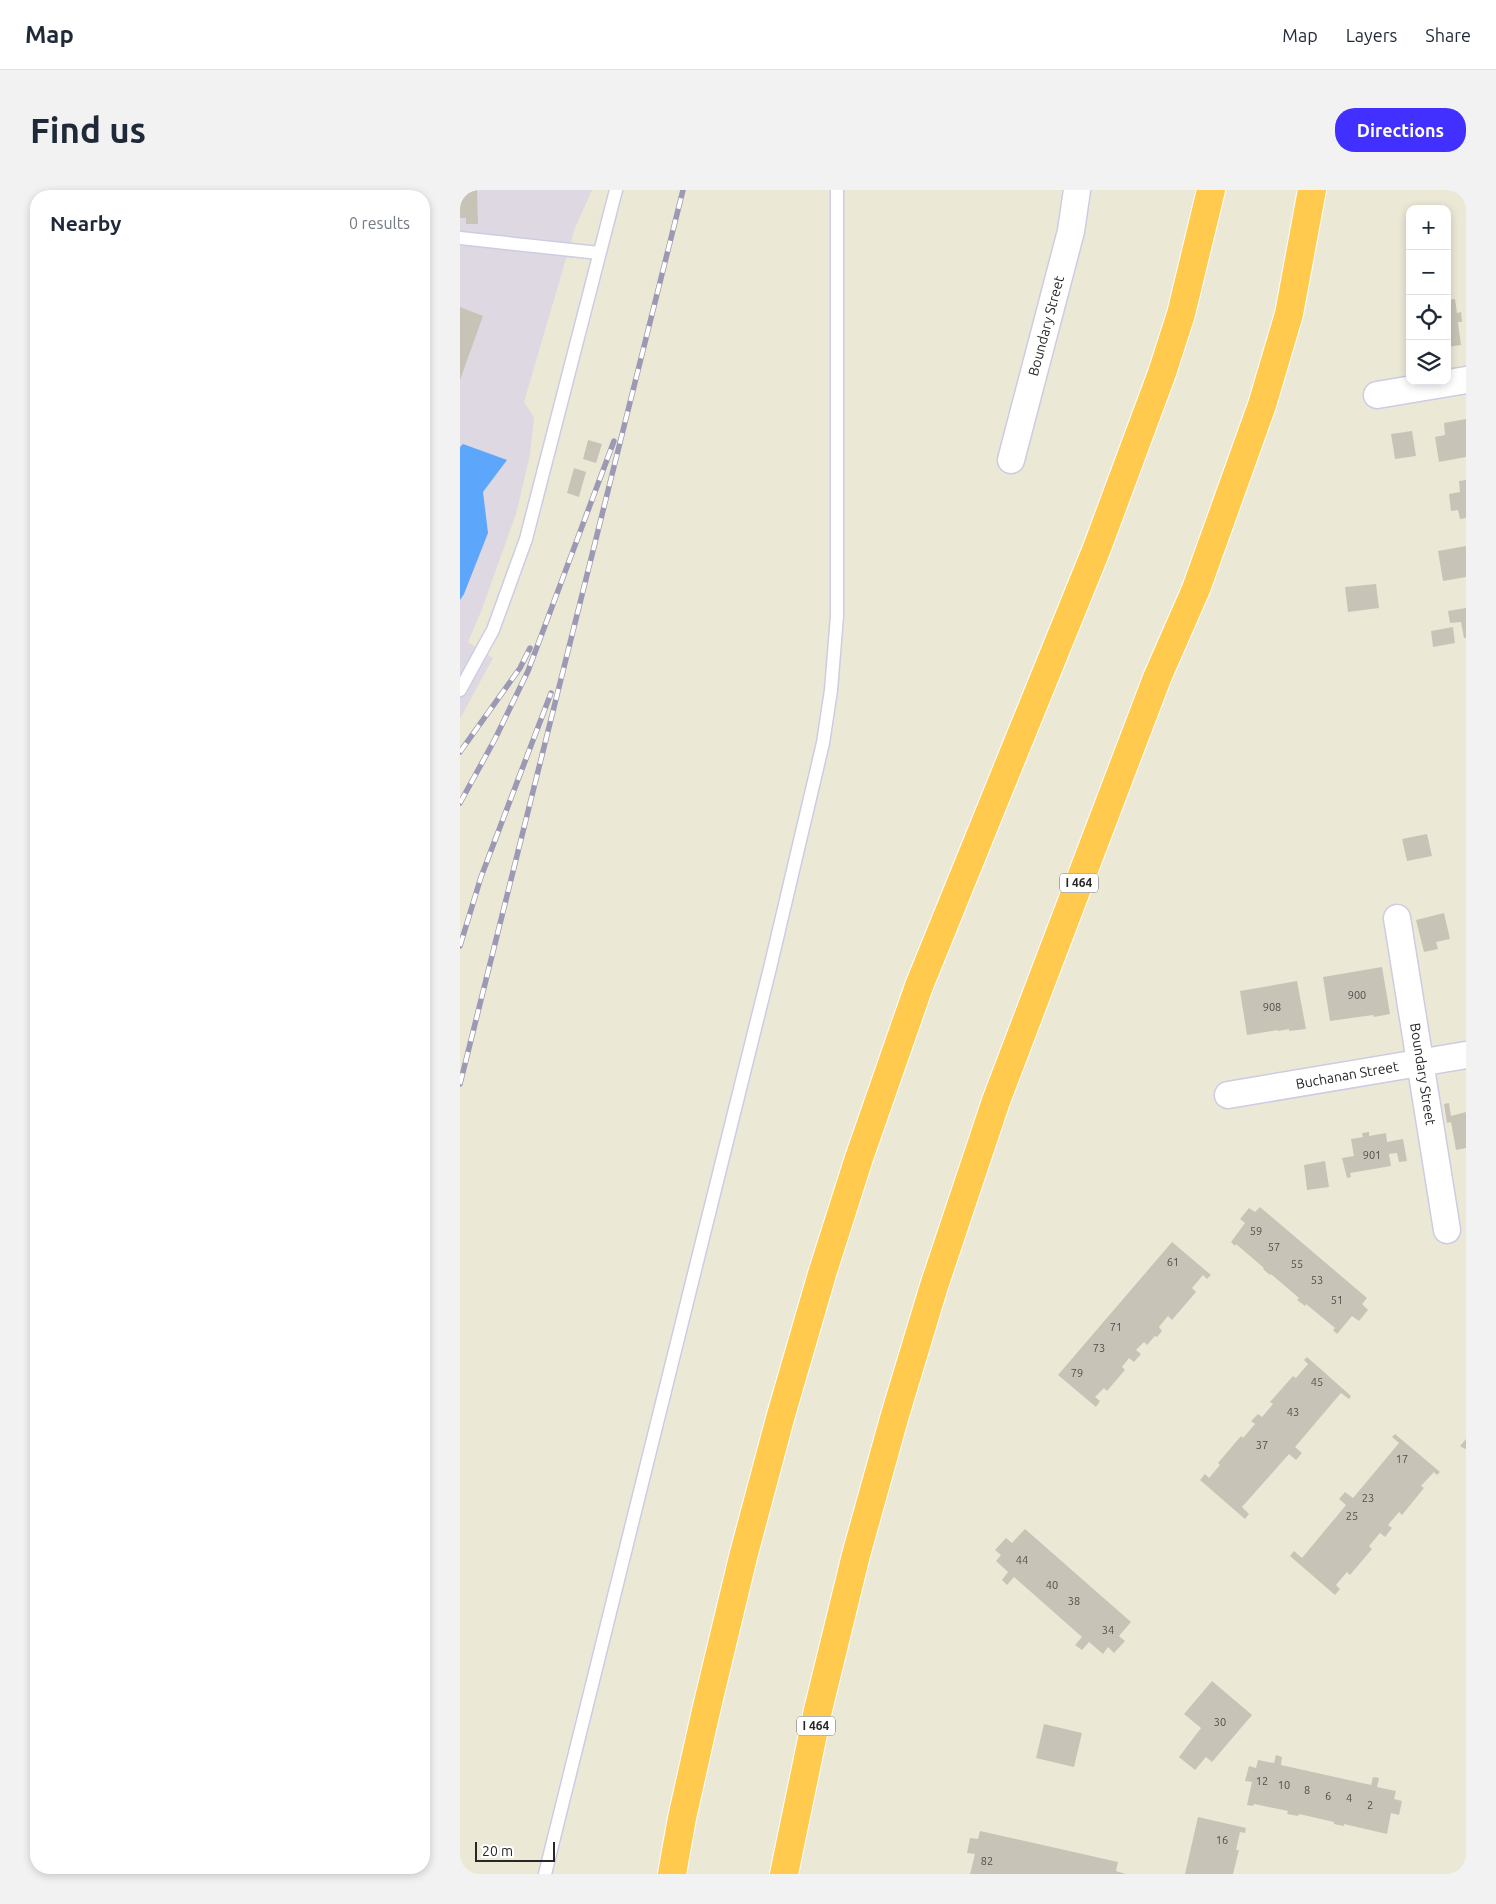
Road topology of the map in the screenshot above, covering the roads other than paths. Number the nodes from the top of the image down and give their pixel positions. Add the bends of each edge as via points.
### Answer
1 (616, 190) edge
2 (837, 190) edge
3 (1077, 190) edge
4 (1211, 190) edge
5 (1312, 190) edge
6 (460, 238) edge
7 (599, 253) junction
8 (1466, 380) edge
9 (1378, 395) dead end
10 (1011, 460) dead end
11 (462, 684) edge
12 (1398, 918) dead end
13 (1466, 1055) edge
14 (1421, 1062) junction
15 (1228, 1095) dead end
16 (1448, 1230) dead end
17 (545, 1874) edge
18 (672, 1874) edge
19 (784, 1874) edge

1 - 7 lane
2 - 17 lane via 837,616 823,743
3 - 10 street, Boundary Street via 1071,231
4 - 18 highway via 1181,314 1162,373 1097,548 919,986 856,1167 784,1406 744,1557 706,1710
5 - 19 highway, I 464 via 1288,314 1262,405 1196,589 1154,688 996,1101 934,1286 856,1556 818,1710
6 - 7 lane
7 - 11 lane via 526,538 493,630
8 - 9 street
12 - 14 street, Boundary Street
13 - 14 street, Buchanan Street
14 - 15 street, Buchanan Street
14 - 16 street, Boundary Street

